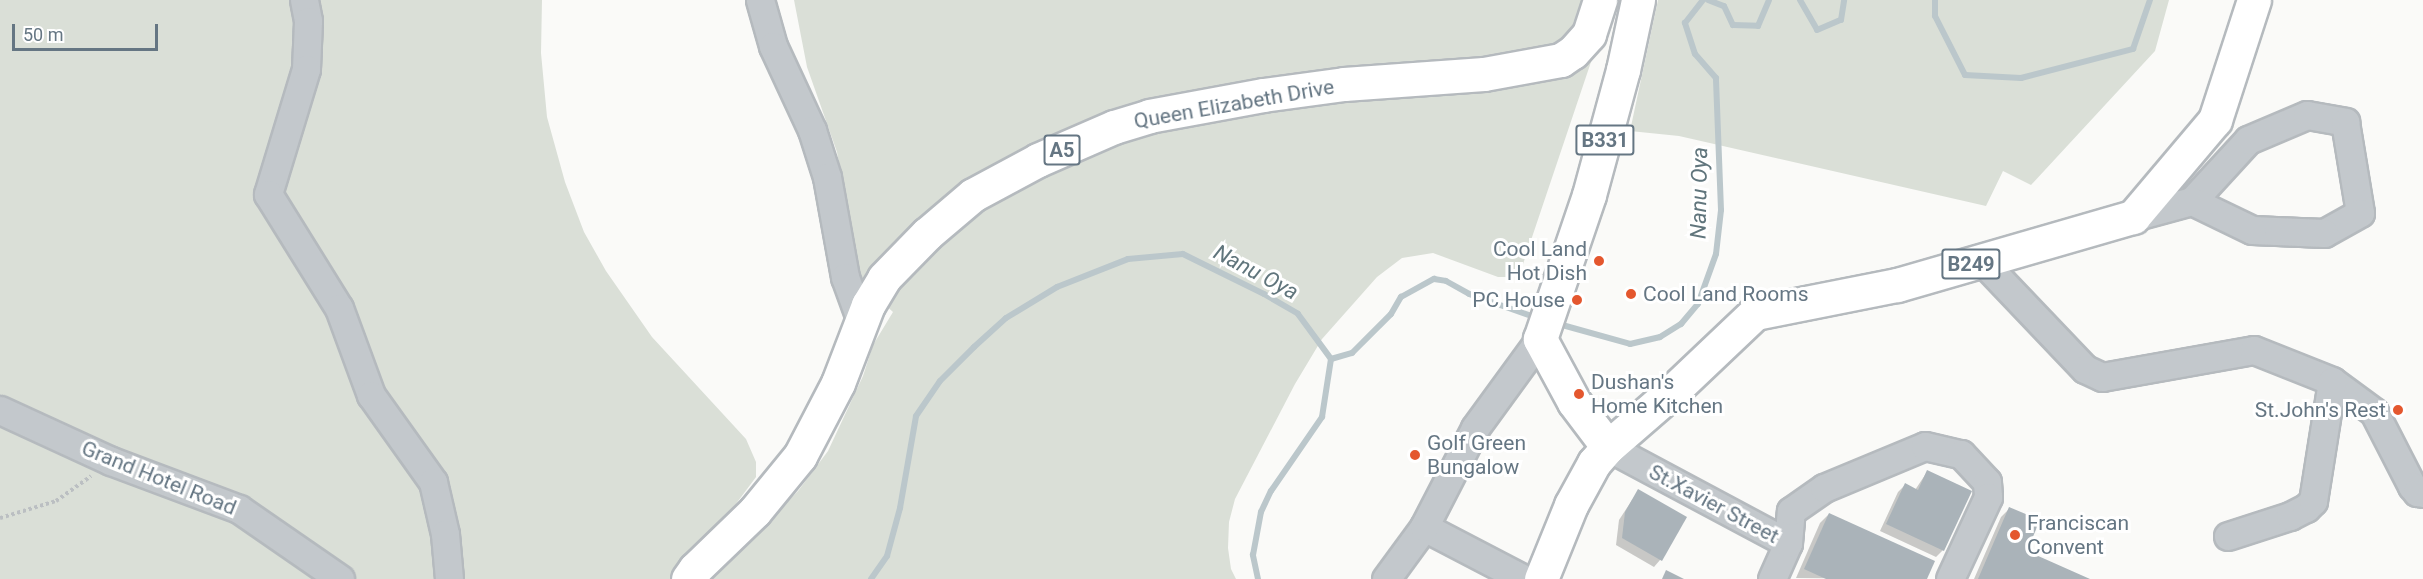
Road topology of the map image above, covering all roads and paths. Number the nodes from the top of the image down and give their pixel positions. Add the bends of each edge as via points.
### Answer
1 (304, 0) edge
2 (760, 0) edge
3 (1600, 0) edge
4 (1638, 0) edge
5 (2254, 0) edge
6 (2192, 201) junction
7 (2133, 217) junction
8 (1982, 261) junction
9 (861, 321) junction
10 (1541, 336) junction
11 (2332, 381) junction
12 (0, 410) edge
13 (1608, 447) junction
14 (111, 461) junction
15 (2423, 493) edge
16 (0, 518) edge
17 (1424, 527) junction
18 (2228, 536) dead end
19 (1788, 543) junction
20 (340, 579) edge
21 (449, 579) edge
22 (688, 579) edge
23 (1386, 579) edge
24 (1524, 579) edge
25 (1540, 579) edge
26 (1772, 579) edge
27 (1950, 579) edge

1 - 21 street via 308,21 306,69 268,194 339,308 371,395 433,482 445,534
2 - 9 street via 773,46 812,130 827,177 845,277
3 - 9 main road, Queen Elizabeth Drive / A5 via 1589,34 1574,52 1553,63 1484,74 1344,84 1162,113 1114,128 1015,171 958,206 884,278
4 - 10 main road, B331 via 1610,123
5 - 7 main road via 2215,120
6 - 6 street via 2248,140 2307,115 2345,122 2360,213 2324,233 2252,230
6 - 7 street
7 - 8 main road, B249
8 - 11 street via 2085,369 2102,377 2254,350
8 - 13 main road, B249 via 1897,285 1755,313
9 - 22 main road, Queen Elizabeth Drive / A5 via 838,383 800,456 755,511
10 - 13 main road via 1570,395
10 - 17 street via 1475,428
11 - 15 street via 2374,412 2412,486
11 - 18 street via 2313,501 2290,516
12 - 14 street, Grand Hotel Road
13 - 19 street, St.Xavier Street
13 - 25 main road via 1585,477
14 - 16 path via 56,501
14 - 20 street, Grand Hotel Road via 239,509
17 - 23 street
17 - 24 street
19 - 26 street
19 - 27 street, St.Xavier Street via 1791,511 1824,488 1925,446 1961,454 1987,482 1988,497

